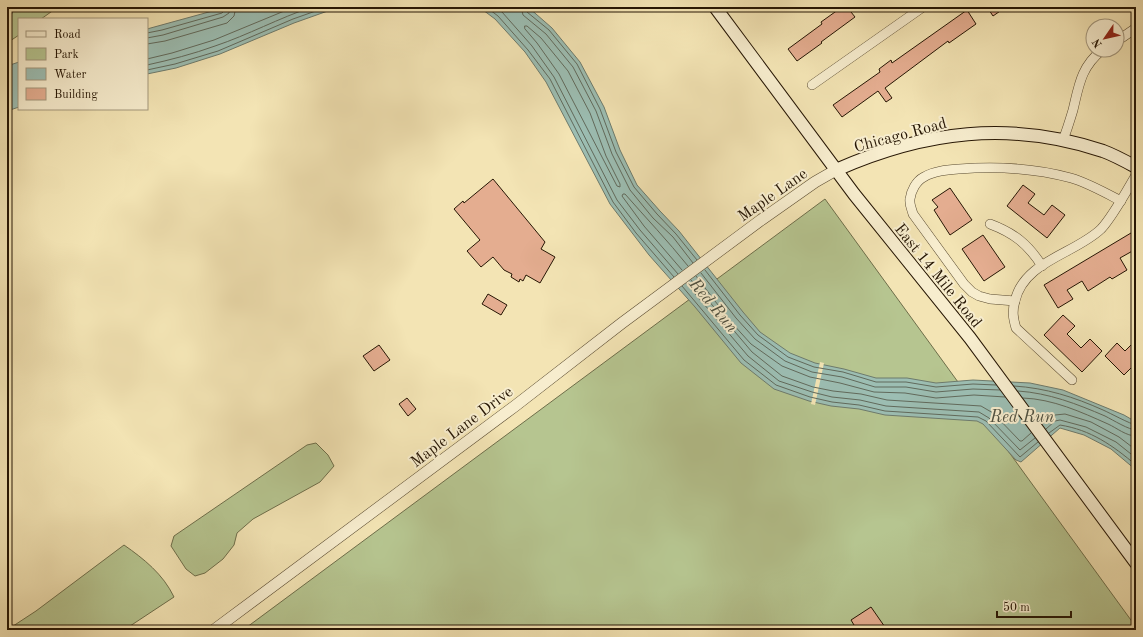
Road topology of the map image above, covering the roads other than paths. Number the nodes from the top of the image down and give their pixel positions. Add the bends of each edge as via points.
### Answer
1 (715, 7) edge
2 (923, 7) edge
3 (1136, 28) edge
4 (1125, 36) edge
5 (1093, 58) edge
6 (812, 85) dead end
7 (1064, 140) junction
8 (1136, 167) edge
9 (836, 170) junction
10 (1136, 175) edge
11 (1120, 200) junction
12 (990, 224) dead end
13 (727, 246) joint
14 (1042, 266) junction
15 (1015, 301) junction
16 (1072, 380) dead end
17 (1136, 563) edge
18 (214, 630) edge

1 - 9 main road, East 14 Mile Road
2 - 6 street
3 - 4 street
5 - 7 street via 1081,77
7 - 8 main road, Chicago Road via 1103,151
7 - 9 main road, Chicago Road via 1006,133 953,135 907,145
9 - 13 street, Maple Lane via 815,182
9 - 17 main road, East 14 Mile Road via 952,316
10 - 11 street
11 - 14 street via 1102,228
11 - 15 street via 1071,178 1020,168 994,167 944,171 923,177 912,191 909,201 913,214 964,284 979,296
12 - 14 street via 1021,240 1031,249
13 - 18 street, Maple Lane Drive
14 - 15 street via 1024,282
15 - 16 street via 1013,319 1016,328

